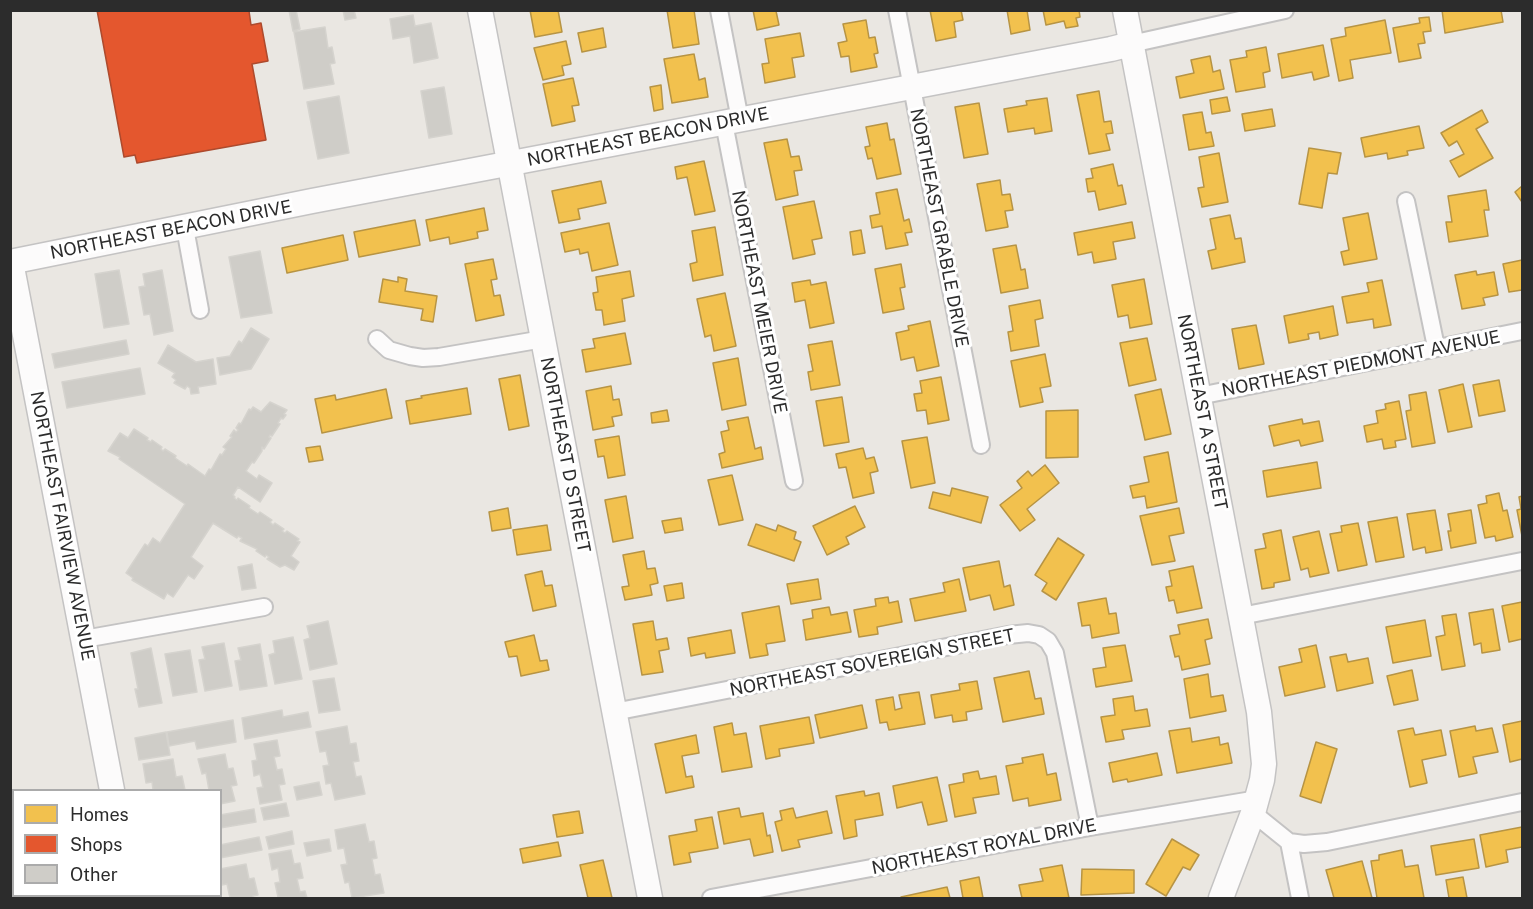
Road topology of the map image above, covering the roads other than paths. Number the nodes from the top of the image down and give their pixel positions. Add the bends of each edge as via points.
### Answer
1 (480, 10) edge
2 (719, 10) edge
3 (897, 10) edge
4 (1125, 10) edge
5 (1285, 10) edge
6 (1131, 44) junction
7 (912, 87) junction
8 (732, 121) junction
9 (509, 164) junction
10 (1406, 201) dead end
11 (185, 228) junction
12 (11, 262) edge
13 (200, 310) dead end
14 (1522, 331) edge
15 (376, 339) dead end
16 (543, 339) junction
17 (1436, 347) junction
18 (1199, 396) junction
19 (981, 445) dead end
20 (794, 481) dead end
21 (1522, 561) edge
22 (264, 607) dead end
23 (1240, 616) junction
24 (84, 639) junction
25 (614, 712) junction
26 (112, 789) edge
27 (1522, 802) edge
28 (1256, 806) junction
29 (1090, 827) junction
30 (1289, 842) junction
31 (650, 898) edge
32 (711, 898) edge
33 (1221, 898) edge
34 (1300, 898) edge

1 - 9 street, NORTHEAST D STREET
2 - 8 street, NORTHEAST MEIER DRIVE
3 - 7 street, NORTHEAST GRABLE DRIVE
4 - 6 street, NORTHEAST A STREET
5 - 6 street, NORTHEAST BEACON DRIVE
6 - 7 street, NORTHEAST BEACON DRIVE
6 - 18 street, NORTHEAST A STREET
7 - 8 street, NORTHEAST BEACON DRIVE
7 - 19 street, NORTHEAST GRABLE DRIVE
8 - 9 street, NORTHEAST BEACON DRIVE
8 - 20 street, NORTHEAST MEIER DRIVE
9 - 11 street, NORTHEAST BEACON DRIVE
9 - 16 street, NORTHEAST D STREET
10 - 17 street
11 - 12 street, NORTHEAST BEACON DRIVE
11 - 13 street
12 - 24 street, NORTHEAST FAIRVIEW AVENUE
14 - 17 street, NORTHEAST PIEDMONT AVENUE
15 - 16 street via 389,350 423,358
16 - 25 street, NORTHEAST D STREET
17 - 18 street, NORTHEAST PIEDMONT AVENUE
18 - 23 street, NORTHEAST A STREET
21 - 23 street
22 - 24 street
23 - 28 street, NORTHEAST A STREET via 1263,745
24 - 26 street, NORTHEAST FAIRVIEW AVENUE
25 - 29 street, NORTHEAST SOVEREIGN STREET via 1008,635 1039,635 1055,653
25 - 31 street, NORTHEAST D STREET
27 - 30 street via 1328,842
28 - 29 street, NORTHEAST ROYAL DRIVE
28 - 30 street
28 - 33 street, NORTHEAST A STREET
29 - 32 street, NORTHEAST ROYAL DRIVE
30 - 34 street

